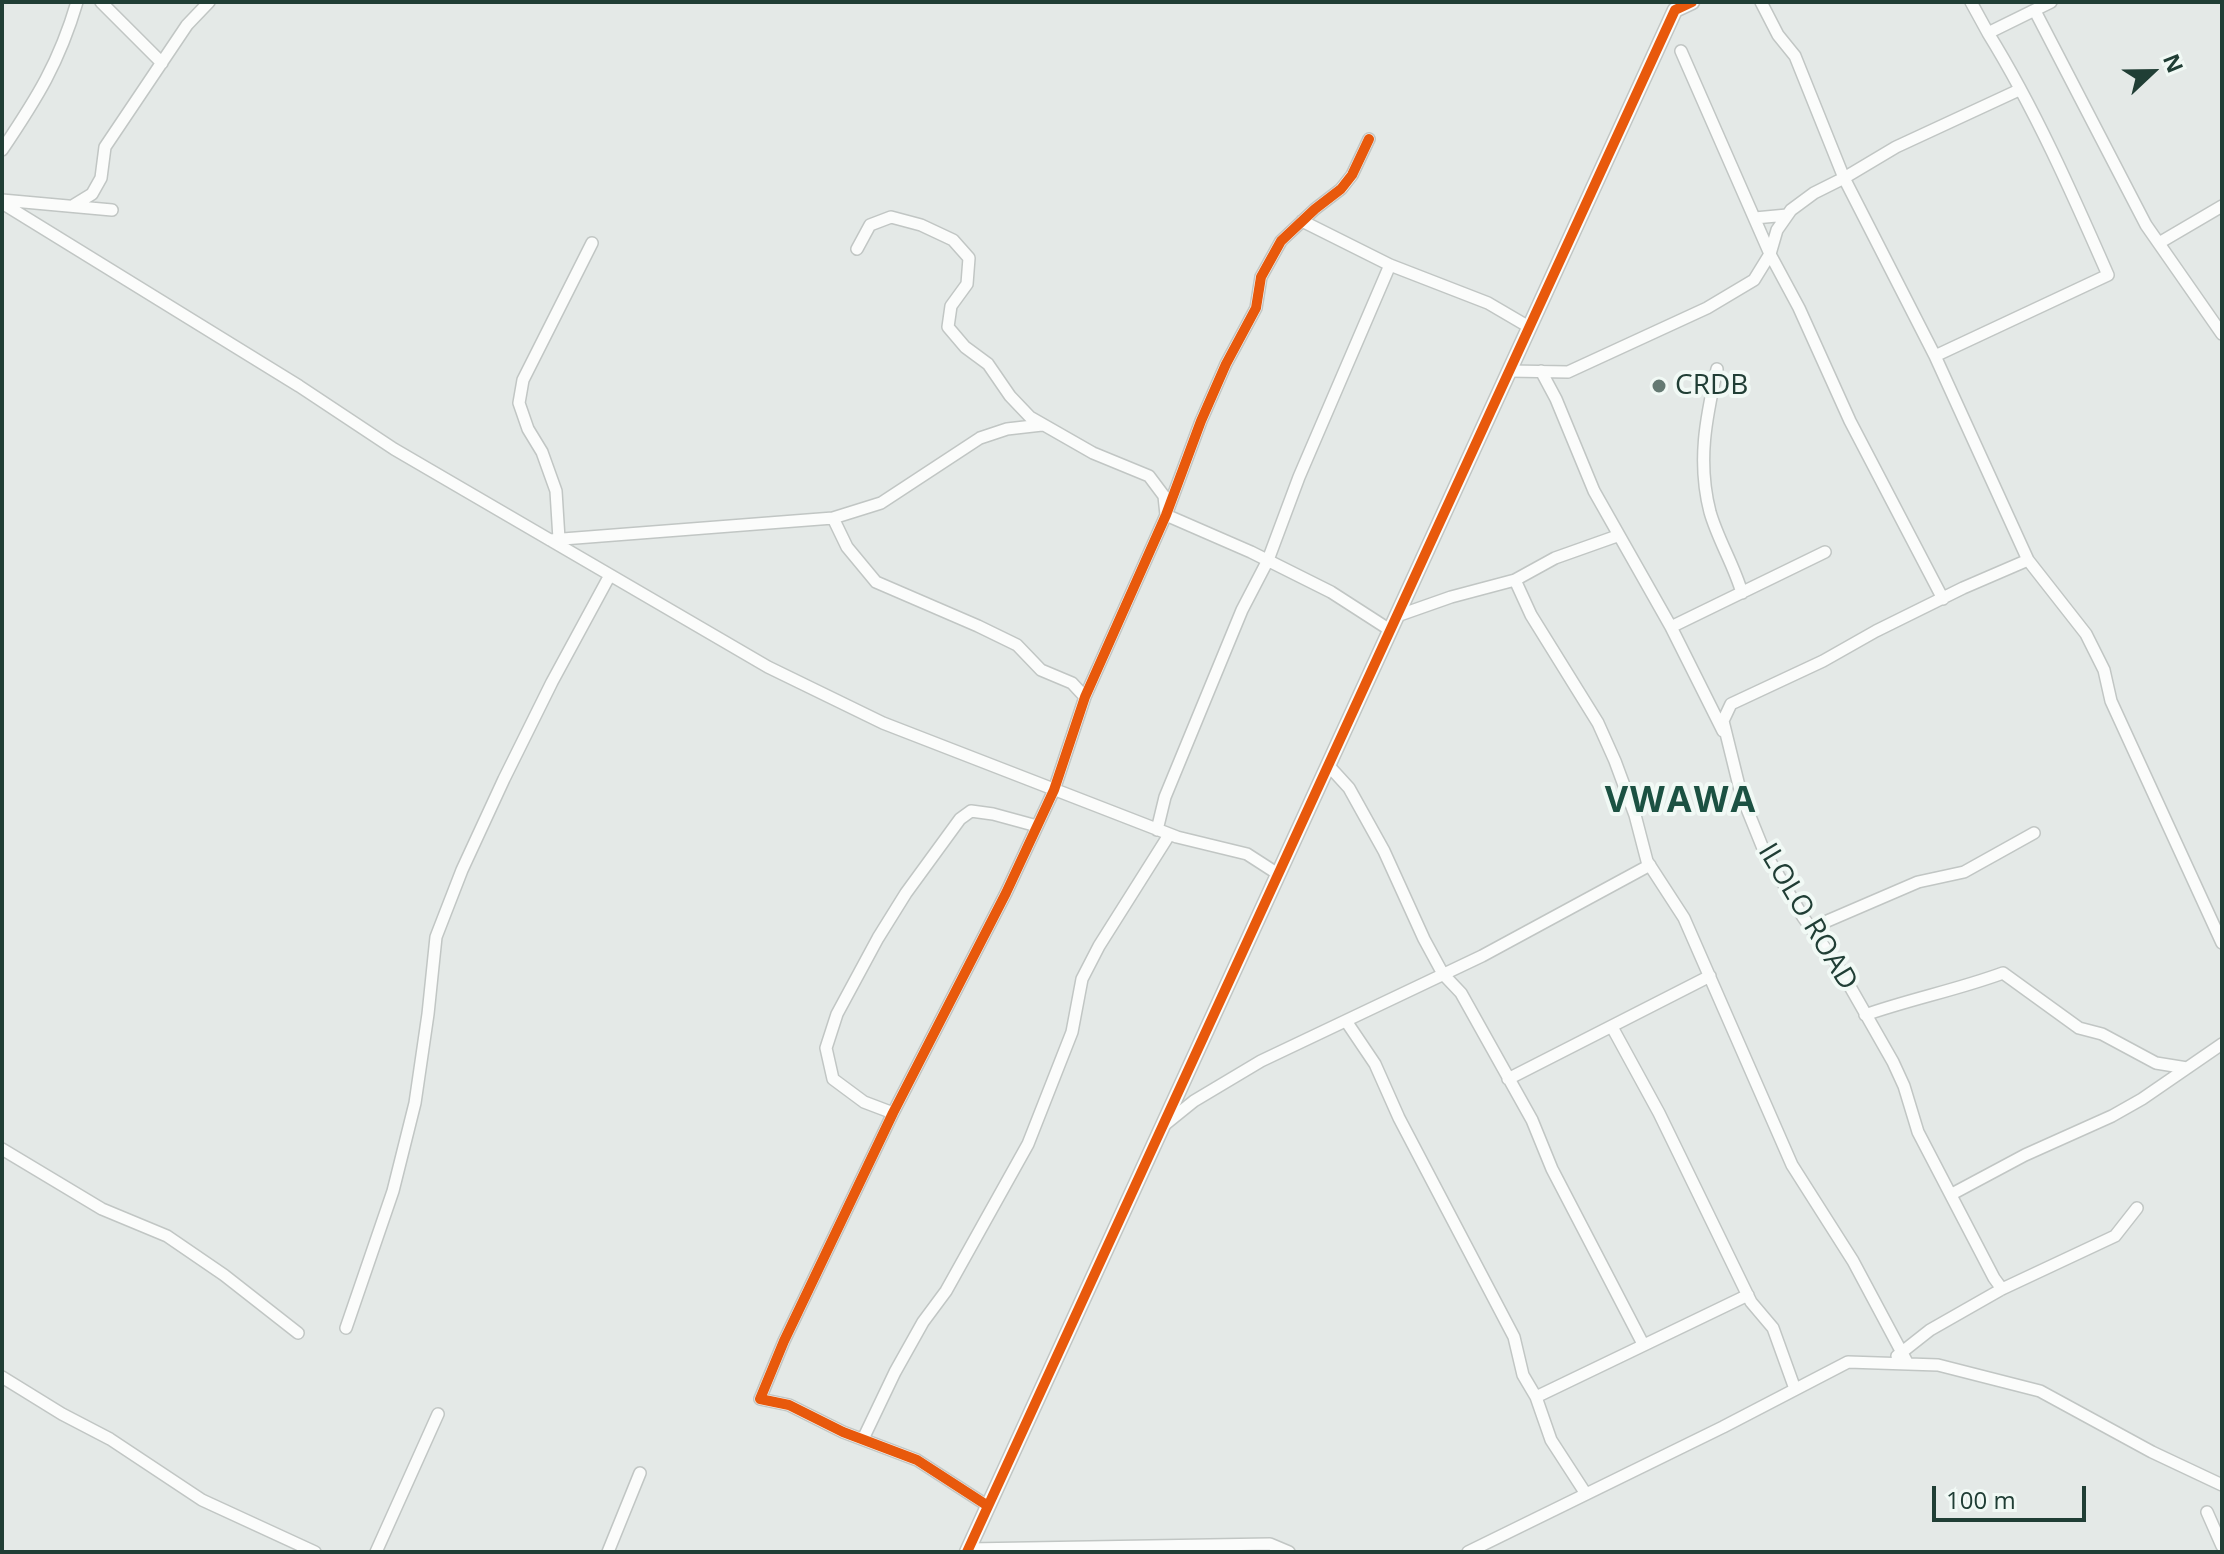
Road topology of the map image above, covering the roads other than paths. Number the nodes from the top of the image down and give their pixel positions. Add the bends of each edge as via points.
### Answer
1 (77, 2) edge
2 (101, 2) edge
3 (209, 2) edge
4 (1692, 2) edge
5 (1761, 2) edge
6 (1971, 2) edge
7 (2051, 2) edge
8 (2035, 11) junction
9 (1988, 33) junction
10 (1681, 51) dead end
11 (162, 63) junction
12 (2019, 90) junction
13 (1369, 139) dead end
14 (2, 150) edge
15 (1844, 178) junction
16 (2, 202) edge
17 (74, 205) junction
18 (2222, 206) edge
19 (112, 210) dead end
20 (1787, 215) junction
21 (1755, 218) junction
22 (1302, 221) junction
23 (592, 243) dead end
24 (2159, 243) junction
25 (857, 249) dead end
26 (1770, 254) junction
27 (1390, 265) junction
28 (1529, 327) junction
29 (2222, 334) edge
30 (1935, 356) junction
31 (1717, 369) dead end
32 (1509, 371) junction
33 (1541, 371) junction
34 (1042, 425) junction
35 (1166, 515) junction
36 (833, 518) junction
37 (1617, 536) junction
38 (554, 540) junction
39 (1825, 552) dead end
40 (1268, 560) junction
41 (2028, 560) junction
42 (610, 575) junction
43 (1515, 580) junction
44 (1742, 593) junction
45 (1943, 599) junction
46 (1397, 616) junction
47 (1671, 627) junction
48 (1390, 630) junction
49 (1085, 697) junction
50 (1725, 734) junction
51 (1328, 765) junction
52 (1054, 790) junction
53 (1037, 826) junction
54 (1157, 830) junction
55 (2034, 833) dead end
56 (1169, 835) junction
57 (1650, 865) junction
58 (1278, 874) junction
59 (1811, 928) junction
60 (2222, 943) edge
61 (1443, 974) junction
62 (1710, 976) junction
63 (1865, 1015) junction
64 (1346, 1021) junction
65 (1612, 1027) junction
66 (2222, 1044) edge
67 (2187, 1068) junction
68 (1508, 1079) junction
69 (893, 1113) junction
70 (1162, 1127) junction
71 (2, 1149) edge
72 (1952, 1194) junction
73 (2137, 1208) dead end
74 (2002, 1289) junction
75 (1748, 1295) junction
76 (346, 1328) dead end
77 (298, 1333) dead end
78 (1643, 1344) junction
79 (1902, 1352) junction
80 (1886, 1363) junction
81 (1908, 1364) junction
82 (2, 1377) edge
83 (1795, 1389) junction
84 (1536, 1397) junction
85 (438, 1414) dead end
86 (863, 1439) junction
87 (640, 1473) dead end
88 (2222, 1485) edge
89 (1586, 1494) junction
90 (988, 1506) junction
91 (2207, 1512) dead end
92 (2222, 1546) edge
93 (968, 1550) edge
94 (315, 1552) edge
95 (376, 1552) edge
96 (608, 1552) edge
97 (1289, 1552) edge
98 (1468, 1552) edge

1 - 14 street via 44,88
2 - 11 street
3 - 11 street
4 - 28 street via 1675,10
5 - 15 street via 1795,56
6 - 9 street
7 - 8 street
8 - 9 street
8 - 24 street
9 - 12 street
10 - 21 street
11 - 17 street via 105,147 101,178 92,194
12 - 15 street via 1896,147
12 - 30 street via 2108,275
13 - 22 street via 1341,189
15 - 20 street
15 - 30 street
16 - 17 street
16 - 38 street via 394,449
17 - 19 street
18 - 24 street
20 - 21 street
20 - 26 street
21 - 26 street
22 - 27 street
22 - 35 street via 1281,241 1261,277 1256,308 1201,421
23 - 38 street via 523,380 519,403 556,491
24 - 29 street
25 - 34 street via 870,225 891,217 953,240 969,258 967,284 951,306 948,327
26 - 33 street via 1754,280 1707,308 1568,372
26 - 45 street
27 - 28 street via 1488,303
27 - 40 street
28 - 32 street
30 - 41 street
31 - 44 street via 1704,430 1703,473 1711,514
32 - 33 street
32 - 46 street
33 - 37 street, ILOLO ROAD
34 - 35 street via 1149,476 1164,496
34 - 36 street via 980,438 881,503
35 - 40 street
35 - 49 street
36 - 38 street
36 - 49 street via 847,547 876,582 1017,645 1041,670 1072,683
37 - 43 street via 1555,558
37 - 47 street, ILOLO ROAD
38 - 42 street
39 - 44 street
40 - 48 street
40 - 54 street via 1165,797
41 - 45 street
41 - 60 street via 2086,634 2104,670 2111,701
42 - 52 street via 768,667 883,723
42 - 76 street via 504,779 436,937 415,1103 393,1191
43 - 46 street
43 - 57 street via 1598,723
44 - 47 street
45 - 50 street via 1731,704 1723,721
46 - 48 street
47 - 50 street, ILOLO ROAD
48 - 51 street
49 - 52 street
50 - 59 street, ILOLO ROAD via 1764,851
51 - 58 street
51 - 61 street via 1349,788 1377,838
52 - 53 street
52 - 54 street
53 - 69 street
53 - 69 street via 971,811 960,819 906,893 837,1014 826,1048 833,1079 864,1102
54 - 56 street
55 - 59 street via 1964,872 1918,882
56 - 58 street via 1247,854
56 - 86 street via 1082,979 1072,1032 1028,1144 946,1291 923,1322
57 - 61 street
57 - 62 street via 1684,918
58 - 70 street
59 - 63 street, ILOLO ROAD
61 - 64 street
61 - 68 street via 1461,993
62 - 65 street
62 - 79 street via 1792,1165
63 - 67 street via 2003,973 2079,1028 2102,1034 2156,1063
63 - 72 street, ILOLO ROAD via 1893,1062 1918,1132
64 - 70 street via 1261,1061
64 - 84 street via 1375,1064 1514,1337 1523,1375
65 - 68 street
65 - 75 street
66 - 67 street
67 - 72 street via 2112,1116
68 - 78 street
69 - 86 street via 760,1399 789,1405
70 - 90 street
71 - 77 street via 102,1209 167,1236
72 - 74 street, ILOLO ROAD
73 - 74 street via 2115,1236
74 - 79 street
75 - 78 street
75 - 83 street via 1773,1328
78 - 84 street
79 - 80 street
79 - 81 street
80 - 81 street
80 - 83 street via 1848,1362
81 - 88 street via 1938,1365 2040,1391
82 - 94 street via 202,1500
83 - 89 street
84 - 89 street via 1551,1440
85 - 95 street
86 - 90 street via 917,1460
87 - 96 street
89 - 98 street
90 - 93 street
91 - 92 street
93 - 97 street via 1270,1544

